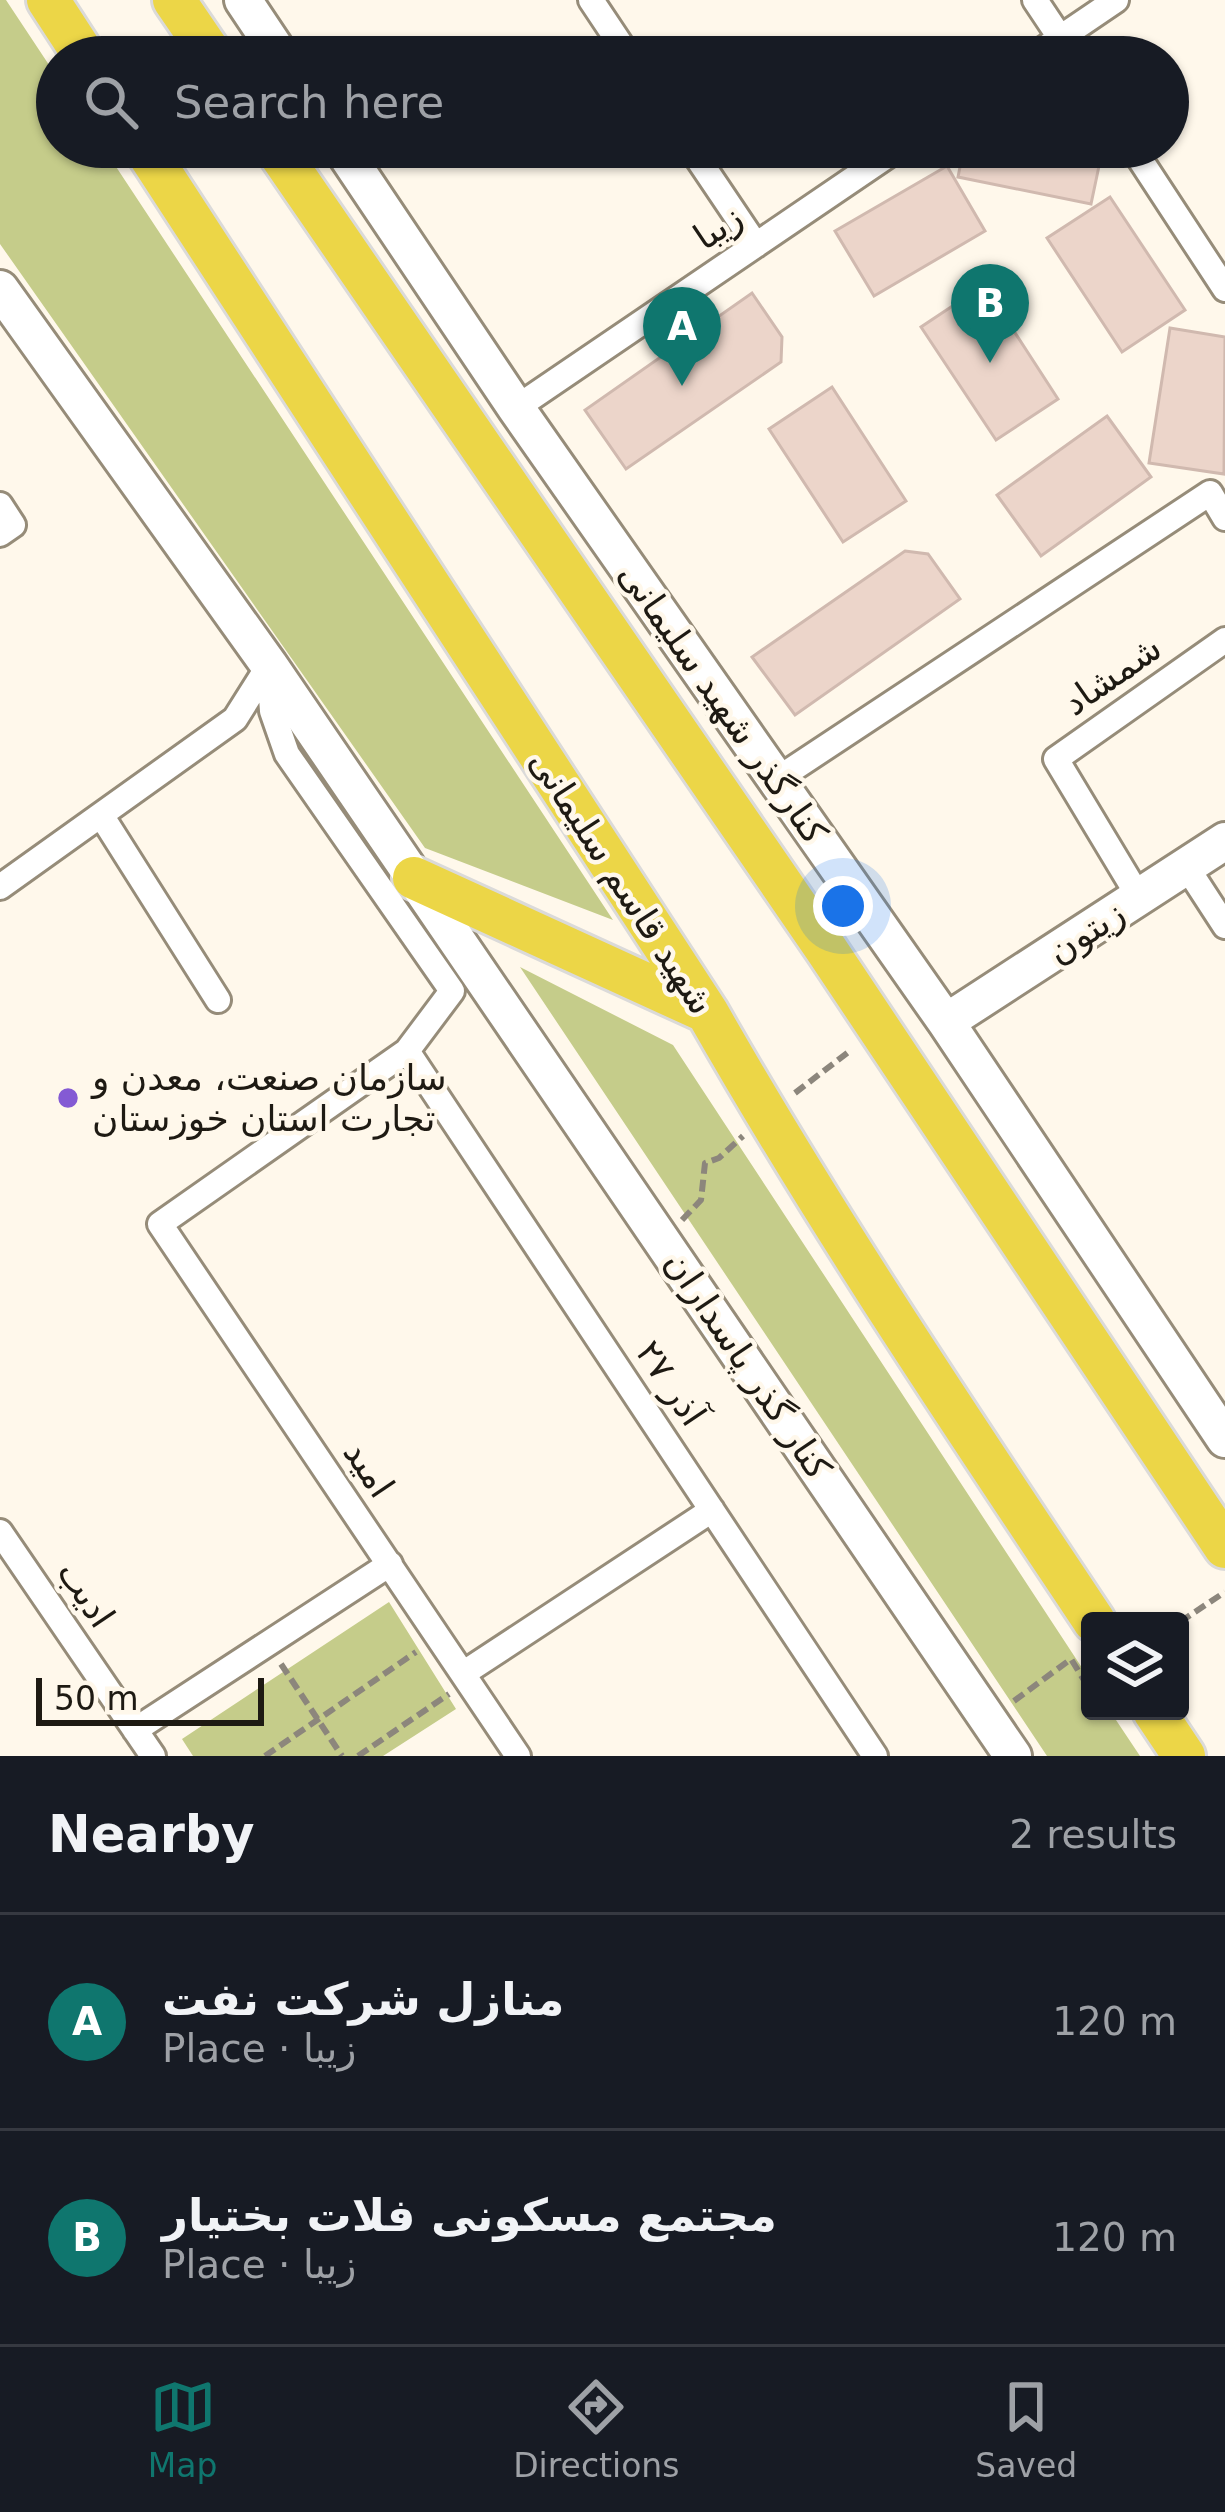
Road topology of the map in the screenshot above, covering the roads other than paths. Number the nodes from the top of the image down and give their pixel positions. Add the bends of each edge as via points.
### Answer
1 (48, 0) edge
2 (174, 0) edge
3 (243, 0) edge
4 (591, 0) edge
5 (1035, 0) edge
6 (1116, 0) edge
7 (71, 36) edge
8 (199, 36) edge
9 (267, 36) edge
10 (615, 36) edge
11 (1060, 36) edge
12 (1078, 36) edge
13 (158, 168) edge
14 (289, 168) edge
15 (355, 168) edge
16 (704, 168) edge
17 (869, 168) edge
18 (1146, 168) edge
19 (756, 245) junction
20 (0, 289) edge
21 (1225, 289) edge
22 (516, 408) junction
23 (1225, 518) edge
24 (1225, 640) edge
25 (269, 664) junction
26 (776, 780) junction
27 (101, 815) junction
28 (1225, 841) edge
29 (1186, 866) junction
30 (414, 878) junction
31 (0, 887) edge
32 (1139, 897) junction
33 (1225, 926) edge
34 (218, 1000) dead end
35 (707, 1012) junction
36 (946, 1022) junction
37 (407, 1051) junction
38 (1225, 1439) edge
39 (712, 1510) junction
40 (0, 1532) edge
41 (1225, 1547) edge
42 (390, 1564) junction
43 (1088, 1612) edge
44 (459, 1682) junction
45 (1160, 1720) edge
46 (135, 1730) junction
47 (153, 1756) edge
48 (518, 1756) edge
49 (875, 1756) edge
50 (1013, 1756) edge
51 (1184, 1756) edge

1 - 7 highway
2 - 8 highway
3 - 9 main road
4 - 10 street
5 - 11 street
6 - 12 street
13 - 35 highway, شهید قاسم سلیمانی
14 - 41 highway
15 - 22 main road, کنارگذر شهید سلیمانی
16 - 19 street
17 - 19 street, زیبا
18 - 21 street
19 - 22 street, زیبا
20 - 25 main road
22 - 26 main road, کنارگذر شهید سلیمانی
23 - 26 street via 1210,493
24 - 32 street, شمشاد via 1056,759
25 - 27 street via 235,719
25 - 30 main road
25 - 37 street via 272,711 287,754 452,991
26 - 36 main road, کنارگذر شهید سلیمانی
27 - 31 street
27 - 34 street
28 - 29 main road, زیتون
29 - 32 main road, زیتون
29 - 33 street
30 - 35 highway
30 - 50 main road, کنار گذر پاسداران
32 - 36 main road, زیتون
35 - 43 highway, شهید قاسم سلیمانی via 773,1129
36 - 38 main road, کنارگذر شهید سلیمانی
37 - 39 street, آذر ۲۷
37 - 42 street, امید via 160,1224
39 - 44 street
39 - 49 street, آذر ۲۷
40 - 46 street, ادیب
42 - 44 street, امید
42 - 46 street
44 - 48 street, امید
45 - 51 highway
46 - 47 street, ادیب

